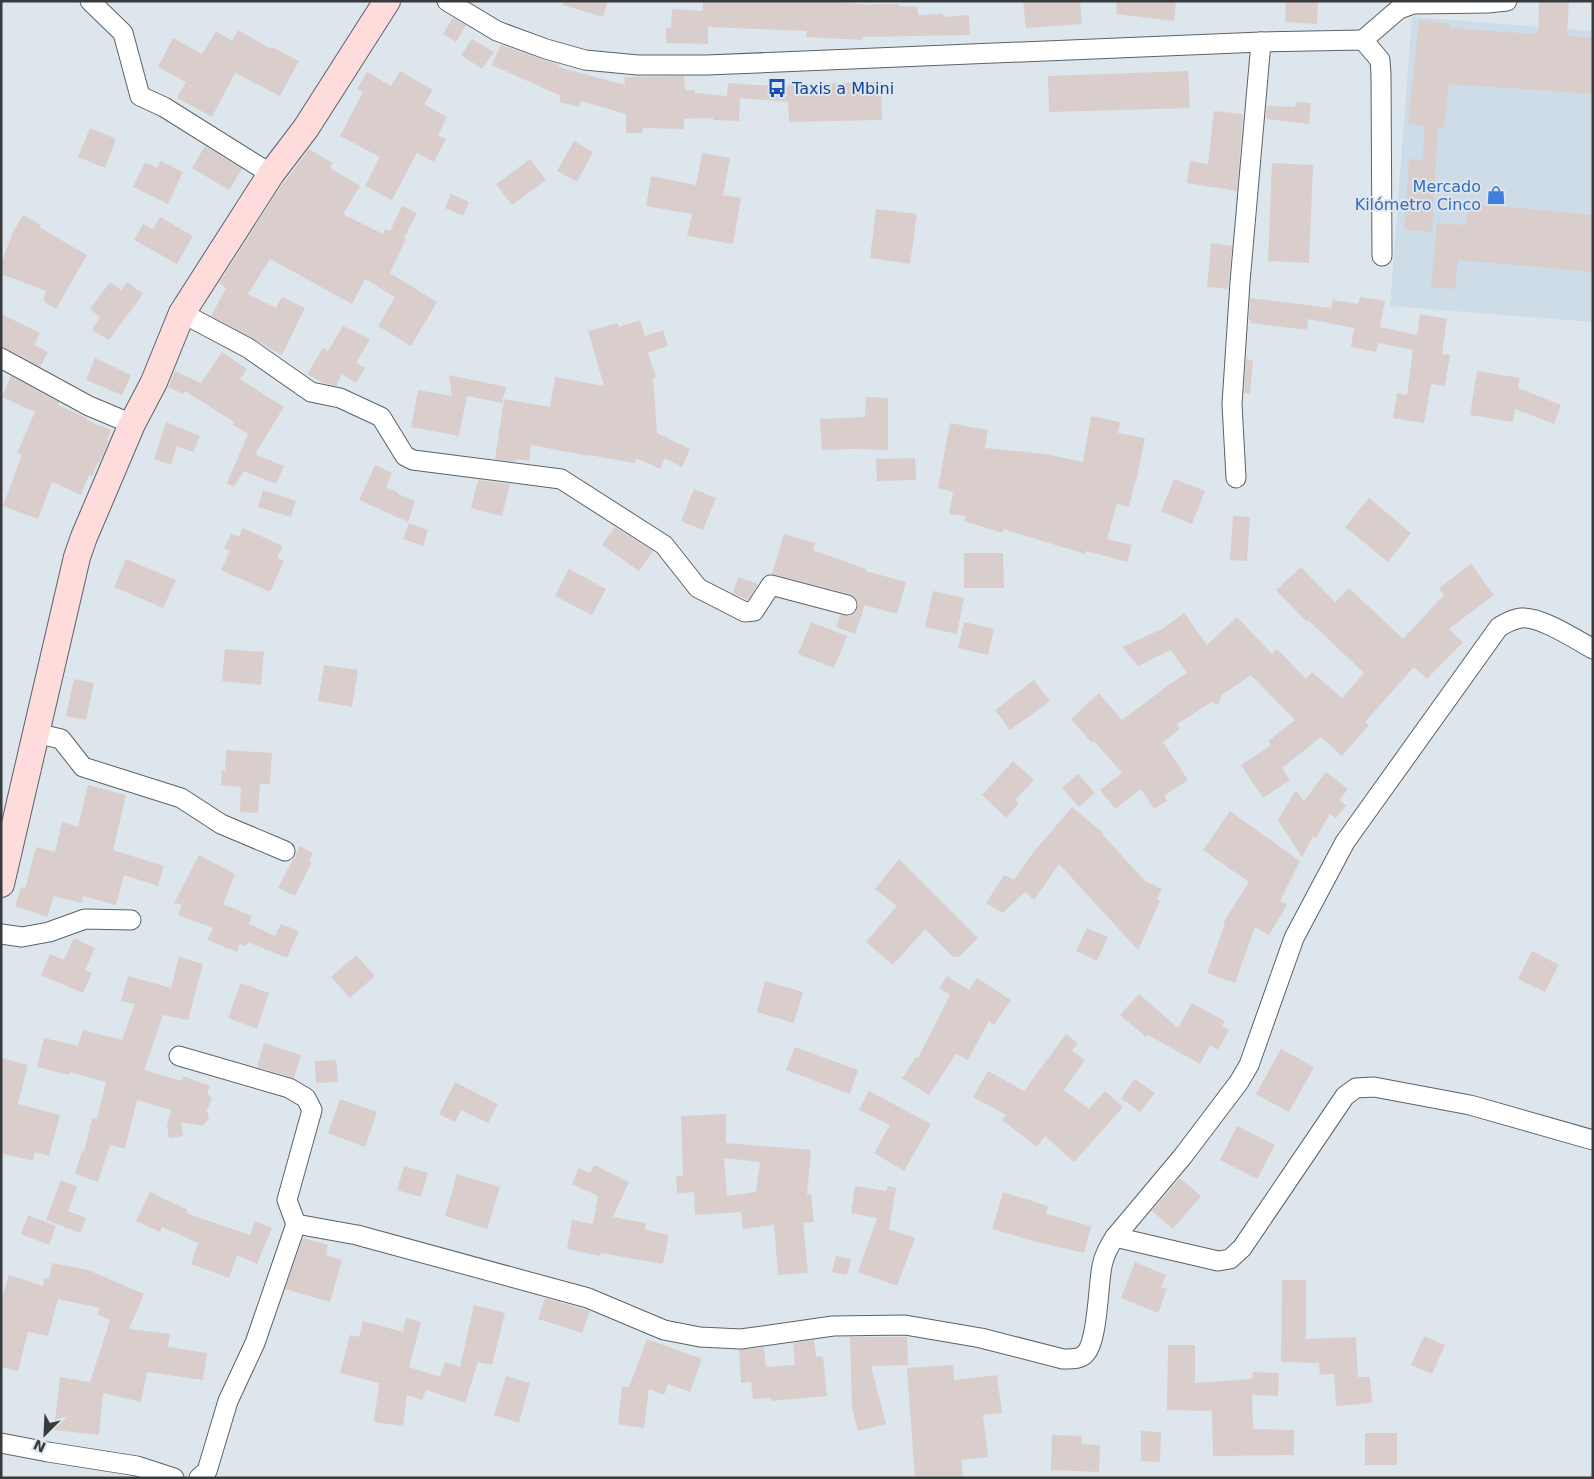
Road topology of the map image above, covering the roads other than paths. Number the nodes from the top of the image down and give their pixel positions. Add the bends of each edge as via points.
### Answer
1 (90, 1) edge
2 (387, 1) edge
3 (447, 1) edge
4 (1507, 1) edge
5 (1363, 40) junction
6 (1261, 42) junction
7 (271, 174) junction
8 (1382, 256) dead end
9 (182, 314) junction
10 (1, 358) edge
11 (132, 424) junction
12 (1236, 478) dead end
13 (847, 605) dead end
14 (1593, 649) edge
15 (36, 733) junction
16 (285, 851) dead end
17 (1, 884) edge
18 (131, 920) dead end
19 (1, 934) edge
20 (179, 1056) dead end
21 (1593, 1140) edge
22 (296, 1224) junction
23 (1115, 1237) junction
24 (1, 1442) edge
25 (174, 1478) edge
26 (200, 1478) edge

1 - 7 street via 123,33 140,96 164,107
2 - 7 main road via 306,128
3 - 6 street via 496,31 546,50 585,60 638,65 707,65
4 - 5 street via 1413,4 1399,9
5 - 6 street
5 - 8 street via 1380,60
6 - 12 street via 1232,404
7 - 9 main road
9 - 11 main road via 154,382
9 - 13 street via 248,348 311,392 340,398 381,417 405,456 413,460 561,479 664,545 698,588 745,612 754,611 771,585
10 - 11 street via 89,406
11 - 15 main road via 77,557
14 - 23 street via 1540,621 1522,618 1510,620 1499,627 1344,842 1294,938 1249,1064 1239,1082
15 - 16 street via 61,739 83,767 181,798 221,824
15 - 17 main road
18 - 19 street via 85,919 49,932 22,937
20 - 22 street via 289,1088 306,1098 312,1110 287,1200
21 - 23 street via 1470,1105 1374,1086 1356,1088 1345,1096 1242,1248 1230,1259 1218,1261
22 - 23 street via 357,1235 588,1298 664,1330 700,1337 741,1339 833,1326 905,1326 981,1338 1063,1359 1077,1359 1086,1354 1092,1342 1102,1266
22 - 26 street via 254,1344 228,1401 207,1471
24 - 25 street via 136,1466

